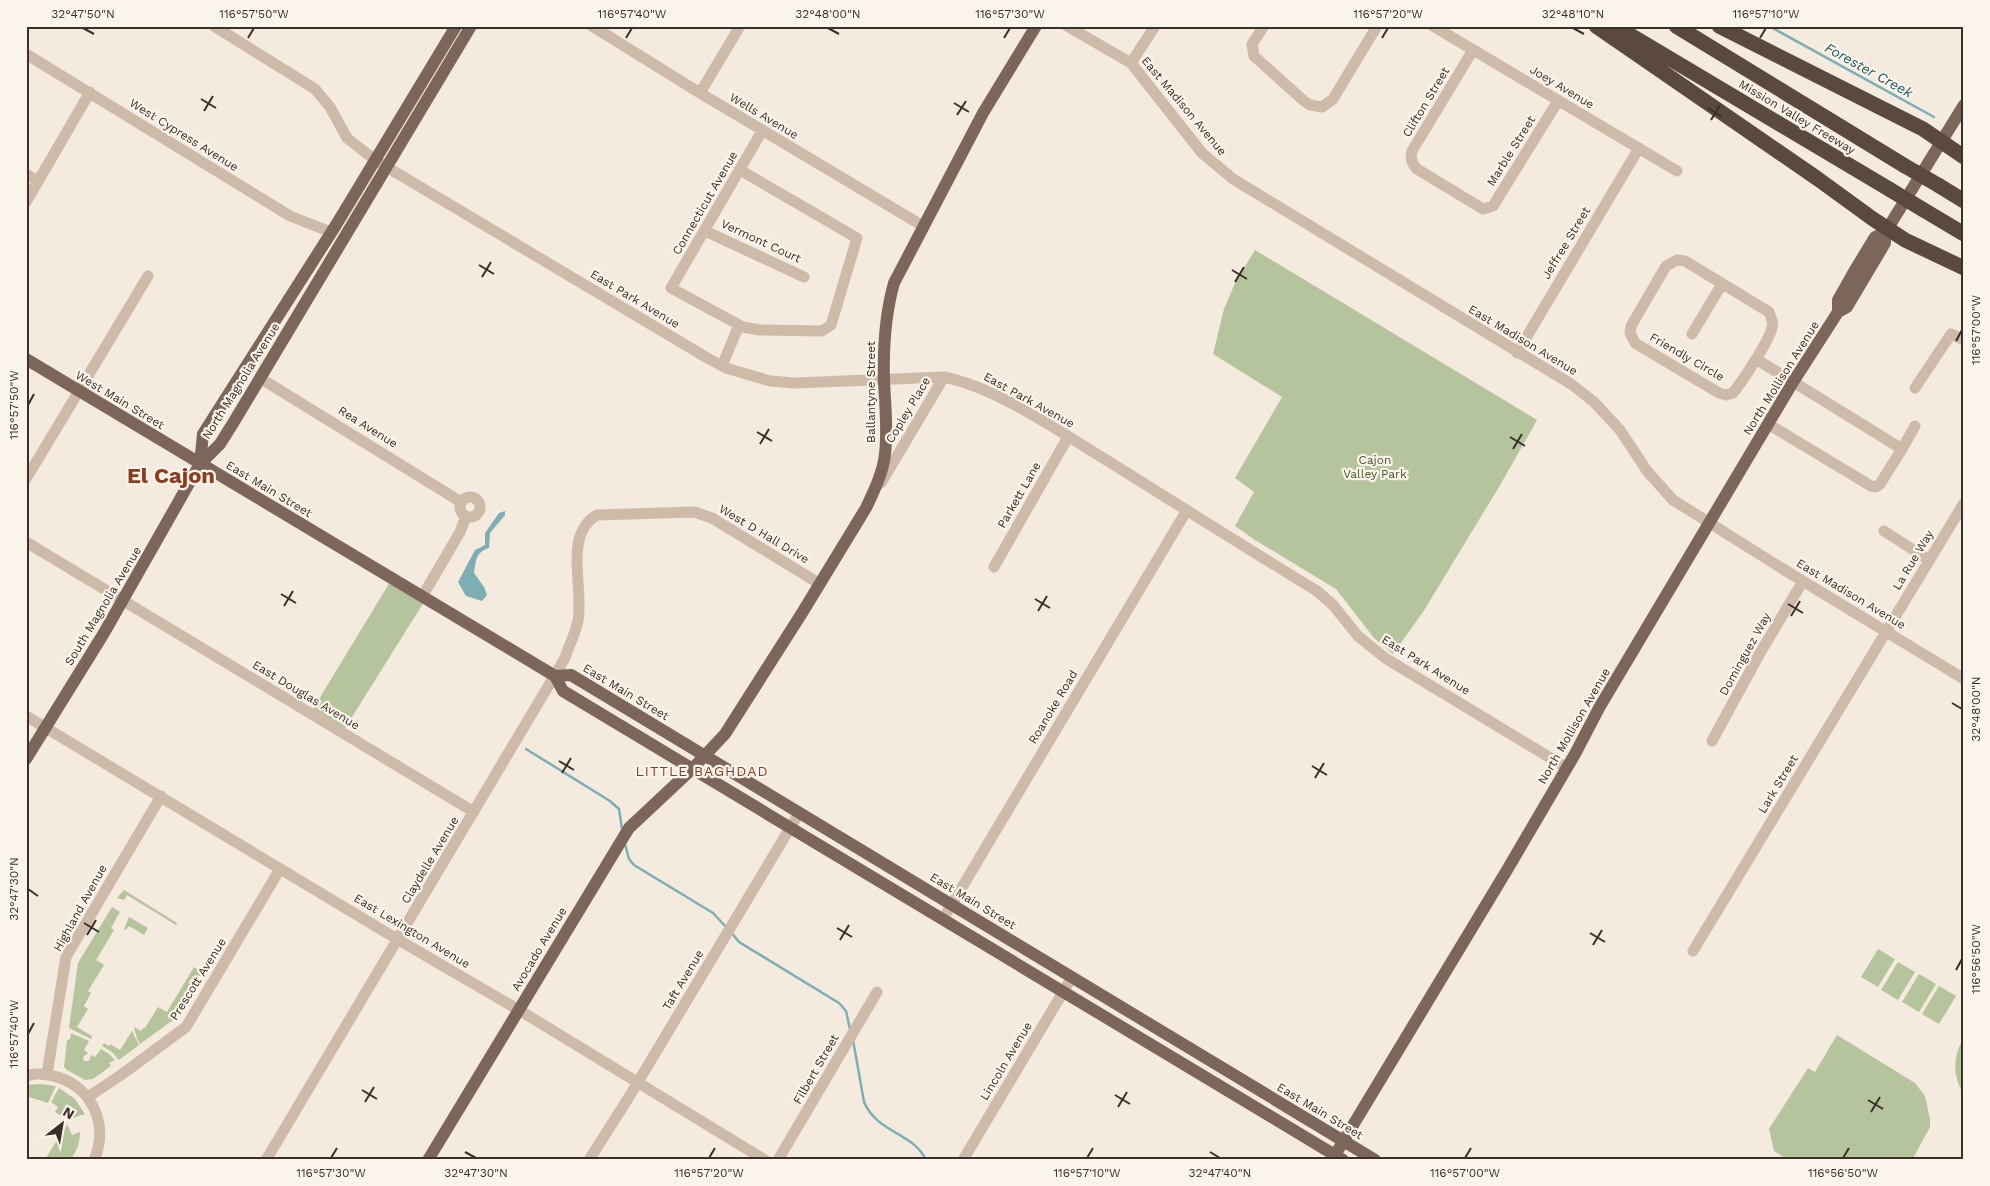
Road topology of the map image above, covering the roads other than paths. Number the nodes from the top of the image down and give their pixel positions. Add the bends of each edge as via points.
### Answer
1 (214, 26) edge
2 (456, 26) edge
3 (471, 26) edge
4 (592, 26) edge
5 (740, 26) edge
6 (1036, 26) edge
7 (1067, 26) edge
8 (1154, 26) edge
9 (1264, 26) edge
10 (1377, 26) edge
11 (1433, 26) edge
12 (1596, 26) edge
13 (1615, 26) edge
14 (1676, 26) edge
15 (1719, 26) edge
16 (1473, 50) junction
17 (26, 54) edge
18 (1130, 63) junction
19 (90, 92) junction
20 (700, 93) junction
21 (1558, 101) junction
22 (1964, 105) edge
23 (762, 131) junction
24 (1941, 142) junction
25 (1639, 148) junction
26 (1964, 157) edge
27 (381, 163) junction
28 (740, 170) junction
29 (1677, 171) dead end
30 (26, 174) edge
31 (38, 181) junction
32 (1964, 201) edge
33 (26, 202) edge
34 (1483, 209) joint
35 (923, 226) junction
36 (1886, 230) junction
37 (705, 231) junction
38 (331, 232) junction
39 (1964, 234) edge
40 (1964, 268) edge
41 (1853, 273) junction
42 (148, 276) dead end
43 (804, 277) dead end
44 (299, 281) junction
45 (1722, 284) junction
46 (312, 290) junction
47 (1854, 296) junction
48 (1838, 312) junction
49 (739, 325) junction
50 (1692, 334) dead end
51 (1964, 340) edge
52 (256, 350) junction
53 (1517, 353) junction
54 (26, 359) edge
55 (1756, 359) junction
56 (722, 366) junction
57 (944, 377) junction
58 (260, 378) junction
59 (884, 380) junction
60 (1793, 382) junction
61 (1915, 388) dead end
62 (79, 391) junction
63 (1768, 424) junction
64 (1915, 426) dead end
65 (1068, 437) junction
66 (1902, 449) junction
67 (200, 464) junction
68 (26, 479) edge
69 (461, 502) junction
70 (1964, 503) edge
71 (866, 508) junction
72 (1187, 510) junction
73 (466, 516) junction
74 (1708, 523) junction
75 (1884, 531) dead end
76 (26, 542) edge
77 (1929, 560) junction
78 (994, 567) dead end
79 (1803, 581) junction
80 (820, 584) junction
81 (422, 597) junction
82 (123, 601) junction
83 (1887, 632) junction
84 (555, 676) junction
85 (1964, 678) edge
86 (26, 716) edge
87 (45, 727) junction
88 (1712, 741) dead end
89 (705, 755) junction
90 (26, 759) edge
91 (693, 768) junction
92 (1567, 768) junction
93 (161, 796) junction
94 (474, 812) junction
95 (800, 813) junction
96 (790, 828) junction
97 (280, 869) junction
98 (951, 904) junction
99 (943, 919) junction
100 (397, 939) junction
101 (1693, 951) dead end
102 (1072, 977) junction
103 (877, 992) dead end
104 (1063, 992) junction
105 (519, 1010) junction
106 (1160, 1030) junction
107 (1151, 1045) junction
108 (47, 1074) junction
109 (26, 1076) edge
110 (638, 1082) junction
111 (88, 1097) junction
112 (1343, 1141) junction
113 (1336, 1158) edge
114 (94, 1160) edge
115 (266, 1160) edge
116 (428, 1160) edge
117 (589, 1160) edge
118 (764, 1160) edge
119 (778, 1160) edge
120 (963, 1160) edge
121 (1375, 1160) edge

1 - 27 street, East Park Avenue via 315,89 330,107 347,138
2 - 27 main road, North Magnolia Avenue
3 - 27 main road, North Magnolia Avenue
4 - 20 street, Wells Avenue
5 - 20 street
6 - 35 main road, Ballantyne Street
7 - 18 street, East Madison Avenue
8 - 18 street
9 - 10 street via 1252,44 1254,56 1310,105 1322,107 1333,99
11 - 16 street, Joey Avenue
12 - 36 highway
13 - 39 highway, Mission Valley Freeway, bridge
14 - 32 highway, Mission Valley Freeway, bridge
15 - 24 highway via 1924,129
16 - 21 street, Joey Avenue
16 - 34 street, Clifton Street via 1411,156 1418,169
17 - 19 street, West Cypress Avenue
18 - 53 street, East Madison Avenue via 1202,153 1233,180
19 - 31 street
19 - 38 street, West Cypress Avenue via 290,216
20 - 23 street, Wells Avenue
21 - 25 street, Joey Avenue
21 - 34 street, Marble Street via 1493,206
22 - 24 main road, North Mollison Avenue
23 - 28 street, Connecticut Avenue
23 - 35 street, Wells Avenue
24 - 26 highway
24 - 36 main road, North Mollison Avenue
25 - 29 street, Joey Avenue
25 - 53 street, Jeffree Street
27 - 38 main road, North Magnolia Avenue
27 - 46 main road, North Magnolia Avenue
27 - 56 street, East Park Avenue
28 - 37 street, Connecticut Avenue
28 - 49 street via 857,238 831,325 822,331 760,330
30 - 31 street
31 - 33 street
35 - 59 main road, Ballantyne Street via 894,282 887,310
36 - 40 highway
36 - 41 main road, North Mollison Avenue via 1875,237
36 - 47 main road, North Mollison Avenue via 1885,243
37 - 43 street, Vermont Court
37 - 49 street, Connecticut Avenue via 671,288
38 - 44 main road, North Magnolia Avenue
41 - 47 main road via 1855,279 1851,293
41 - 48 main road, North Mollison Avenue via 1838,300
42 - 62 street
44 - 46 main road
44 - 52 main road, North Magnolia Avenue
45 - 50 street
45 - 55 street, Friendly Circle via 1769,312 1772,328
45 - 55 street, Friendly Circle via 1685,261 1671,262 1631,326 1631,338 1726,395 1733,393
46 - 58 main road, North Magnolia Avenue
47 - 48 main road, North Mollison Avenue via 1847,307
48 - 60 main road, North Mollison Avenue
49 - 56 street
51 - 61 street via 1951,334
52 - 58 main road via 253,366
52 - 67 main road, North Magnolia Avenue via 203,434
53 - 74 street, East Madison Avenue via 1571,384 1594,402 1620,430 1647,471 1673,500
54 - 62 main road, West Main Street
55 - 60 street
56 - 59 street, East Park Avenue via 770,380 795,383
57 - 59 street, East Park Avenue
57 - 65 street, East Park Avenue via 984,389
57 - 71 street, Copley Place
58 - 67 main road, North Magnolia Avenue via 220,444
58 - 69 street, Rea Avenue
59 - 71 main road, Ballantyne Street via 885,455
60 - 63 main road, North Mollison Avenue
60 - 66 street
62 - 67 main road, West Main Street
62 - 68 street
63 - 66 street via 1876,487
63 - 74 main road, North Mollison Avenue
64 - 66 street
65 - 72 street, East Park Avenue
65 - 78 street, Parkett Lane
67 - 81 main road, East Main Street
67 - 82 main road, South Magnolia Avenue
69 - 73 street via 460,509
69 - 73 street via 470,496 480,504 476,516
70 - 77 street, La Rue Way
71 - 80 main road, Ballantyne Street
72 - 92 street, East Park Avenue via 1317,591 1358,636 1385,658
72 - 98 street, Roanoke Road
73 - 81 street
74 - 79 street, East Madison Avenue
74 - 92 main road, North Mollison Avenue
75 - 77 street
76 - 82 street, East Douglas Avenue
77 - 83 street, La Rue Way
79 - 83 street, East Madison Avenue
79 - 88 street, Dominguez Way
80 - 84 street, West D Hall Drive via 712,518 694,512 597,515 588,520 579,533 578,620
80 - 89 main road, Ballantyne Street via 730,726
81 - 84 main road, East Main Street
82 - 87 main road, South Magnolia Avenue
82 - 94 street, East Douglas Avenue
83 - 85 street, East Madison Avenue
83 - 101 street, Lark Street
84 - 89 main road, East Main Street via 571,676
84 - 91 main road, East Main Street via 563,691
84 - 94 street, Claydelle Avenue
86 - 87 street, East Lexington Avenue
87 - 90 main road, South Magnolia Avenue
87 - 93 street, East Lexington Avenue
89 - 91 main road, Ballantyne Street
89 - 95 main road, East Main Street
91 - 96 main road, East Main Street
91 - 105 main road, Avocado Avenue via 629,828
92 - 112 main road, North Mollison Avenue
93 - 97 street, East Lexington Avenue
93 - 108 street, Highland Avenue via 66,957
94 - 100 street, Claydelle Avenue
95 - 96 street, Taft Avenue
95 - 98 main road, East Main Street
96 - 99 main road, East Main Street
96 - 110 street, Taft Avenue
97 - 100 street, East Lexington Avenue
97 - 111 street, Prescott Avenue via 186,1027
98 - 99 street, Roanoke Road
98 - 102 main road, East Main Street
99 - 104 main road, East Main Street
100 - 105 street, East Lexington Avenue
100 - 115 street, Claydelle Avenue
102 - 104 street, Lincoln Avenue
102 - 106 main road, East Main Street
103 - 119 street, Filbert Street
104 - 107 main road, East Main Street
104 - 120 street, Lincoln Avenue
105 - 110 street, East Lexington Avenue
105 - 116 main road, Avocado Avenue
106 - 107 main road
106 - 112 main road, East Main Street
107 - 113 main road, East Main Street
108 - 109 street
108 - 111 street via 75,1085
110 - 117 street, Taft Avenue
110 - 118 street, East Lexington Avenue
111 - 114 street via 97,1112 100,1126
112 - 113 main road, North Mollison Avenue
112 - 121 main road, East Main Street

